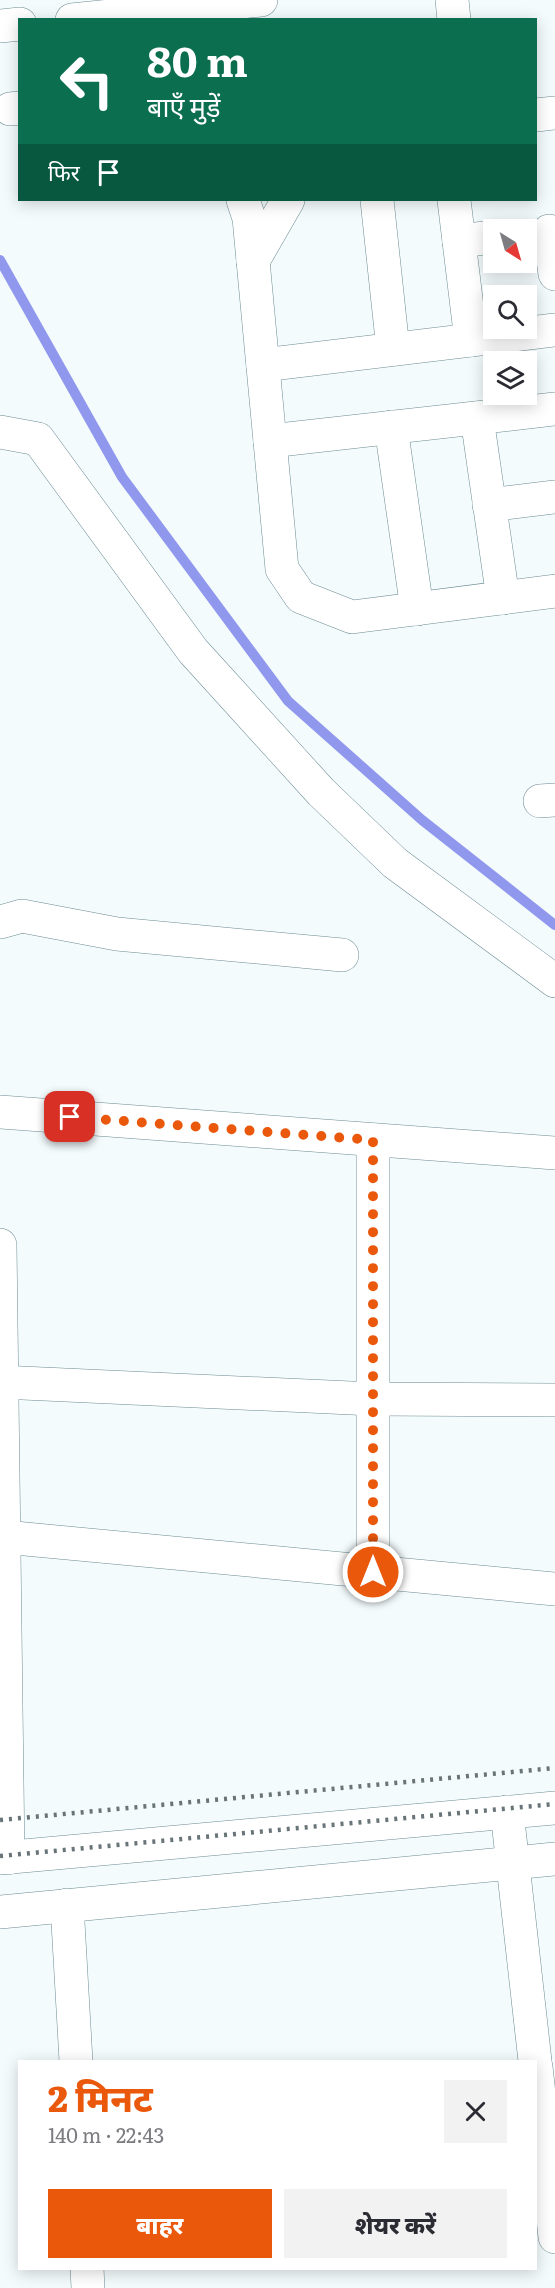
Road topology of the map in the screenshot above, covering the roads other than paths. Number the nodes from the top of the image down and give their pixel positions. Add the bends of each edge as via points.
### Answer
1 (452, 0) edge
2 (252, 1) edge
3 (182, 10) edge
4 (94, 18) edge
5 (454, 18) edge
6 (18, 24) edge
7 (0, 26) edge
8 (555, 113) edge
9 (537, 116) edge
10 (243, 201) edge
11 (287, 201) edge
12 (376, 201) edge
13 (454, 201) edge
14 (544, 232) edge
15 (483, 238) edge
16 (459, 241) junction
17 (253, 261) junction
18 (555, 274) edge
19 (555, 330) edge
20 (471, 340) junction
21 (393, 349) junction
22 (263, 365) junction
23 (555, 409) edge
24 (477, 418) junction
25 (391, 427) junction
26 (0, 432) edge
27 (270, 441) junction
28 (555, 497) edge
29 (489, 505) junction
30 (555, 591) edge
31 (503, 598) junction
32 (417, 609) junction
33 (0, 922) edge
34 (342, 955) dead end
35 (555, 981) edge
36 (0, 1112) edge
37 (373, 1140) junction
38 (555, 1153) edge
39 (0, 1245) edge
40 (1, 1382) edge
41 (373, 1399) junction
42 (555, 1400) edge
43 (2, 1502) edge
44 (4, 1537) junction
45 (373, 1572) junction
46 (555, 1589) edge
47 (555, 1808) edge
48 (507, 1812) junction
49 (4, 1858) edge
50 (555, 1859) edge
51 (512, 1863) junction
52 (67, 1905) junction
53 (0, 1911) edge
54 (76, 2060) edge
55 (535, 2060) edge
56 (537, 2075) edge
57 (554, 2217) edge
58 (87, 2270) edge
59 (88, 2288) edge

1 - 5 street
2 - 3 street
3 - 4 street
6 - 7 street
8 - 9 street
10 - 17 street
11 - 17 street
12 - 21 street
13 - 16 street
14 - 18 street
15 - 16 street
16 - 20 street
17 - 22 street
19 - 20 street
20 - 21 street
21 - 22 street
22 - 27 street
23 - 24 street
24 - 25 street
24 - 29 street
25 - 27 street
25 - 32 street
26 - 35 street via 38,439 194,651 321,792 395,863
27 - 32 street via 282,569 301,597 352,617
28 - 29 street
29 - 31 street
30 - 31 street
31 - 32 street
33 - 34 street via 22,916 117,934
36 - 37 street
37 - 38 street
37 - 41 street
39 - 40 street
40 - 41 street
40 - 43 street
41 - 42 street
41 - 45 street
43 - 44 street
44 - 45 street
44 - 49 street
45 - 46 street
47 - 48 street
48 - 49 street
48 - 51 street
50 - 51 street
51 - 52 street
51 - 55 street
52 - 53 street
52 - 54 street
56 - 57 street
58 - 59 street

